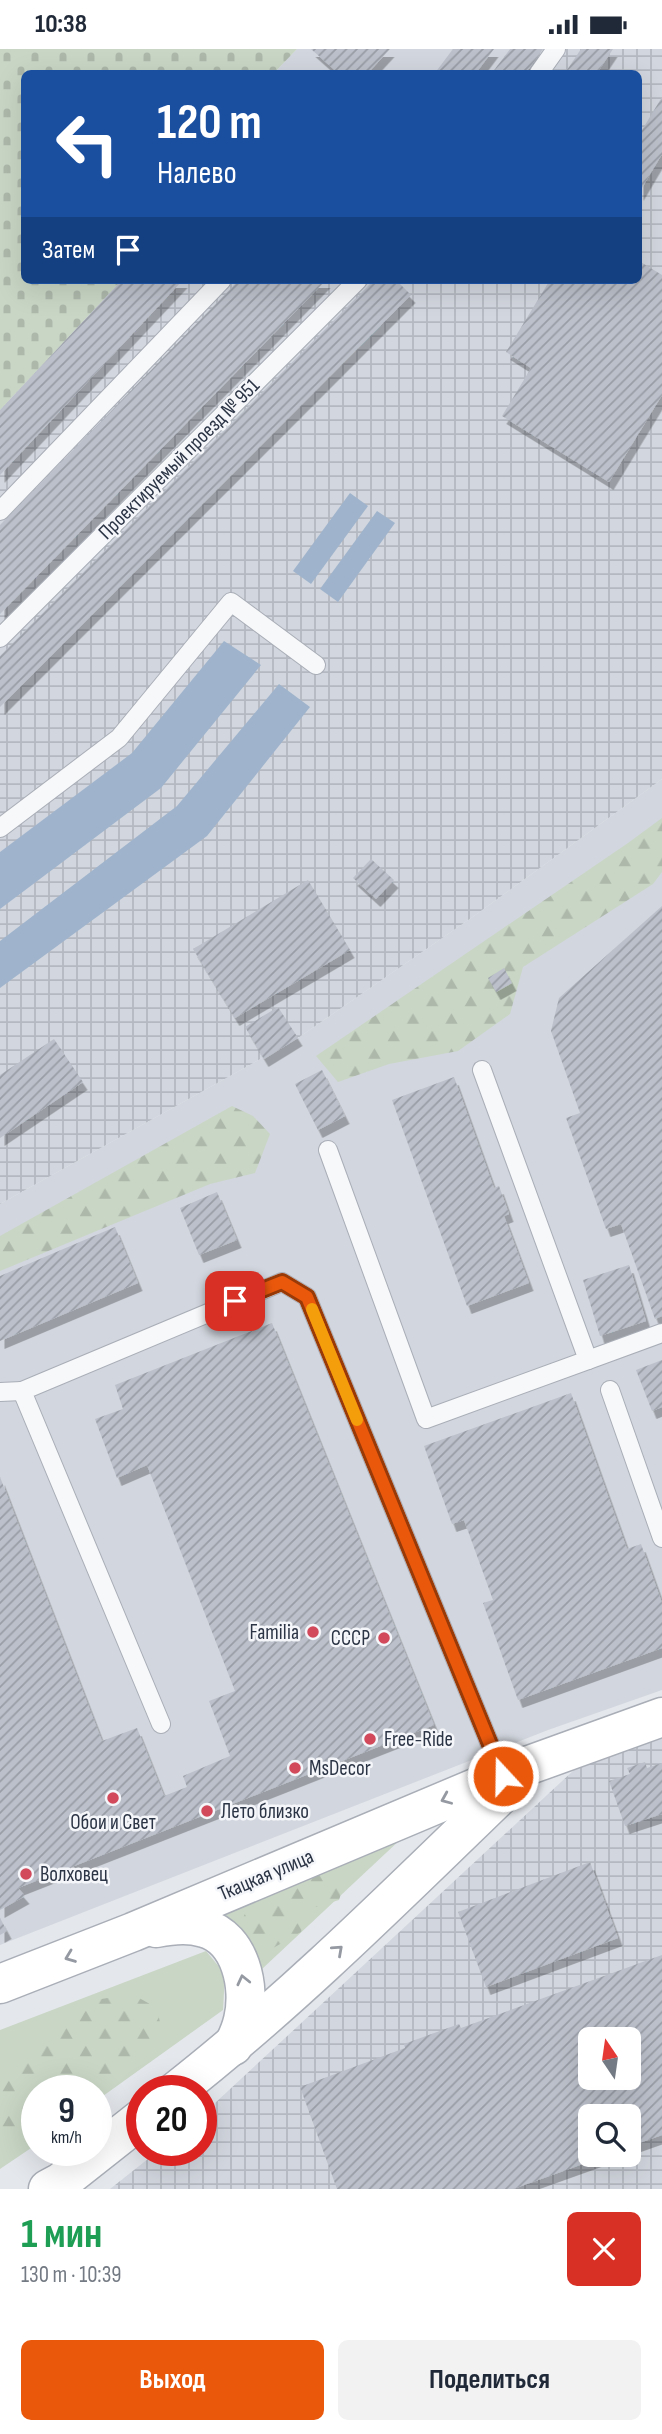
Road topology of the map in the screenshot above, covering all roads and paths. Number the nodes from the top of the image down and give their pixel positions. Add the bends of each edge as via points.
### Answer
1 (556, 49) edge
2 (541, 70) edge
3 (218, 284) edge
4 (354, 284) edge
5 (0, 511) edge
6 (0, 638) edge
7 (316, 665) dead end
8 (0, 828) edge
9 (482, 1070) dead end
10 (328, 1150) dead end
11 (662, 1333) edge
12 (588, 1360) junction
13 (610, 1390) dead end
14 (0, 1391) edge
15 (22, 1391) junction
16 (662, 1538) edge
17 (662, 1717) edge
18 (161, 1724) dead end
19 (517, 1770) junction
20 (133, 1932) junction
21 (0, 1984) edge
22 (233, 2046) junction
23 (196, 2075) edge
24 (126, 2131) edge
25 (55, 2187) edge

1 - 2 lane
3 - 5 lane
4 - 6 lane, Проектируемый проезд № 951
7 - 8 lane via 231,602 119,738
9 - 12 lane
10 - 12 lane via 426,1419
11 - 12 lane
13 - 16 lane
14 - 15 lane
15 - 18 lane
15 - 19 lane via 282,1282 307,1297
17 - 19 street, Ткацкая улица
19 -> 20 street, Ткацкая улица
22 -> 19 street, Ткацкая улица via 376,1916
20 -> 21 street, Ткацкая улица
22 -> 20 street via 243,2021 246,1992 238,1960 225,1939 205,1928 174,1924
22 - 23 street, Ткацкая улица
24 - 25 street

